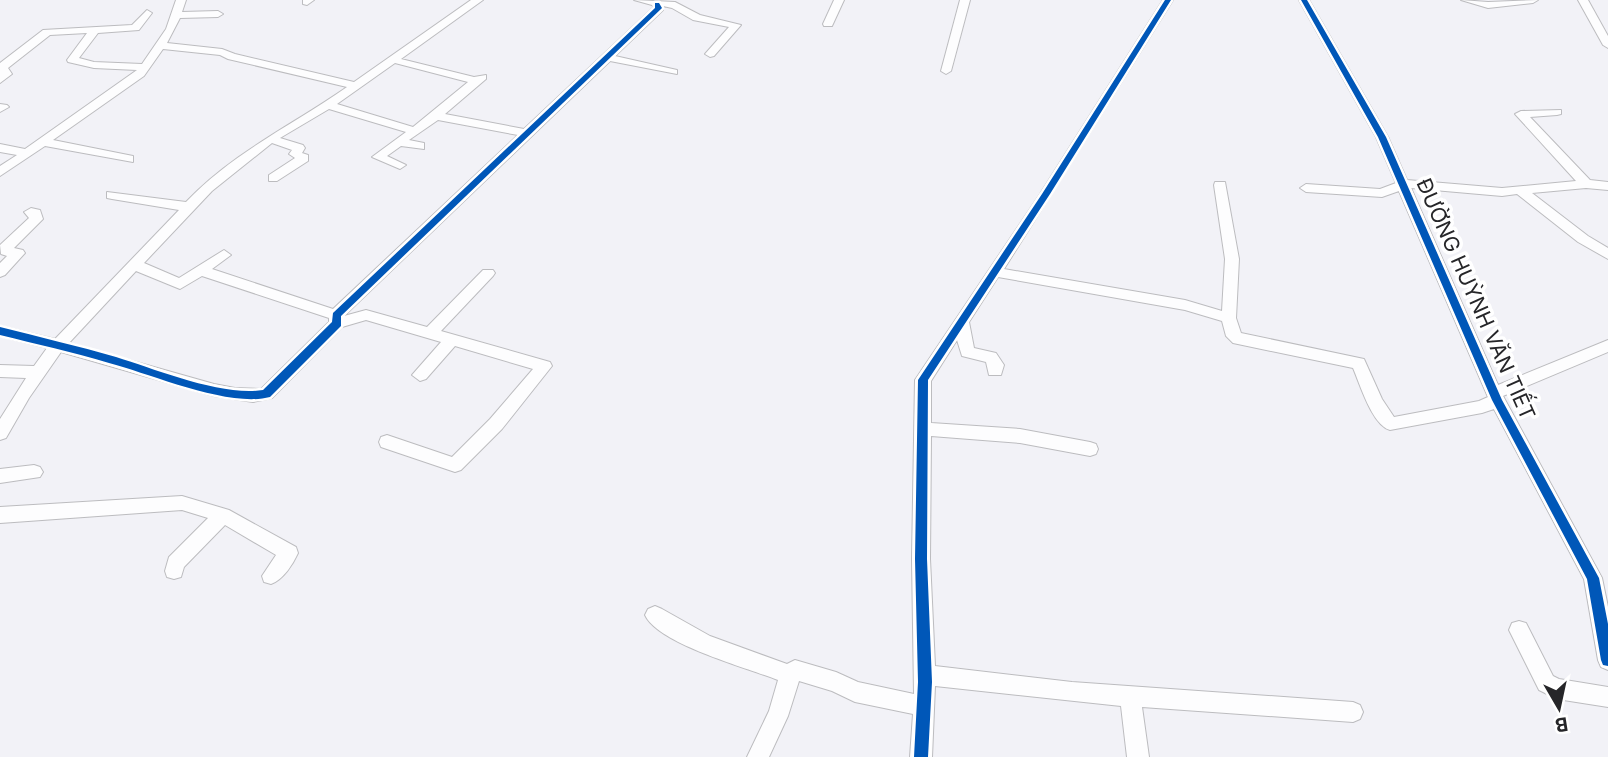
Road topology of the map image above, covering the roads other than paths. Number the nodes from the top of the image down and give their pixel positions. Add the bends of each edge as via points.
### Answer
1 (181, 0) edge
2 (478, 0) edge
3 (639, 0) edge
4 (839, 0) edge
5 (965, 0) edge
6 (1168, 0) edge
7 (1304, 0) edge
8 (1466, 0) edge
9 (1532, 0) edge
10 (1583, 0) edge
11 (657, 4) junction
12 (176, 13) junction
13 (218, 14) dead end
14 (828, 24) dead end
15 (96, 29) junction
16 (159, 45) junction
17 (1608, 46) edge
18 (710, 54) dead end
19 (607, 57) junction
20 (394, 60) junction
21 (146, 67) junction
22 (673, 72) dead end
23 (946, 72) dead end
24 (0, 79) edge
25 (356, 86) junction
26 (328, 105) junction
27 (1557, 112) dead end
28 (436, 116) junction
29 (415, 131) junction
30 (530, 134) junction
31 (270, 139) junction
32 (42, 142) junction
33 (399, 142) junction
34 (420, 146) dead end
35 (0, 148) edge
36 (27, 153) junction
37 (129, 159) dead end
38 (400, 165) dead end
39 (0, 172) edge
40 (273, 178) dead end
41 (1586, 184) junction
42 (1220, 185) dead end
43 (1404, 186) junction
44 (1608, 186) edge
45 (1306, 188) dead end
46 (1521, 191) junction
47 (112, 195) dead end
48 (189, 207) junction
49 (31, 212) dead end
50 (1608, 254) edge
51 (224, 255) dead end
52 (135, 265) junction
53 (202, 271) junction
54 (0, 272) edge
55 (994, 272) junction
56 (488, 273) dead end
57 (1229, 318) junction
58 (337, 319) junction
59 (962, 323) junction
60 (0, 331) edge
61 (429, 334) junction
62 (452, 340) junction
63 (57, 346) junction
64 (1605, 351) edge
65 (0, 371) edge
66 (995, 371) dead end
67 (39, 372) junction
68 (420, 375) dead end
69 (1496, 396) junction
70 (922, 429) junction
71 (0, 433) edge
72 (387, 442) dead end
73 (1090, 449) dead end
74 (34, 472) dead end
75 (0, 476) edge
76 (0, 515) edge
77 (223, 515) junction
78 (174, 571) dead end
79 (271, 576) dead end
80 (1604, 609) edge
81 (655, 615) dead end
82 (1519, 631) dead end
83 (1608, 660) edge
84 (789, 675) junction
85 (925, 675) junction
86 (1130, 696) junction
87 (1608, 697) edge
88 (922, 706) junction
89 (1353, 712) dead end
90 (758, 757) edge
91 (921, 757) edge
92 (1138, 757) edge

1 - 12 street
2 - 20 street
3 - 11 street
4 - 14 street
5 - 23 street
6 - 55 street
7 - 43 street, ĐƯỜNG HUỲNH VĂN TIẾT via 1382,137
8 - 9 street via 1488,5
10 - 17 street
11 - 18 street via 675,5 697,18 736,25
11 - 19 street via 659,8
12 - 13 street
12 - 15 street via 145,12 135,28
12 - 16 street
15 - 21 street via 72,60
15 - 24 street via 41,35 2,67 6,74
16 - 21 street
16 - 25 street via 222,52
19 - 22 street
19 - 30 street
20 - 25 street
20 - 28 street via 481,78
21 - 32 street via 128,85
25 - 26 street
26 - 29 street
26 - 31 street
27 - 41 street via 1521,114
28 - 29 street
28 - 30 street
29 - 33 street
30 - 58 street
31 - 40 street via 299,148 295,154 304,158
31 - 48 street via 226,171
32 - 36 street
32 - 37 street
33 - 34 street
33 - 38 street via 378,157
35 - 36 street
36 - 39 street
41 - 44 street
41 - 46 street
42 - 57 street via 1232,259
43 - 45 street via 1382,193
43 - 46 street
43 - 69 street, ĐƯỜNG HUỲNH VĂN TIẾT
46 - 50 street
47 - 48 street
48 - 52 street
49 - 54 street via 36,219 5,248 18,253
51 - 53 street
52 - 53 street via 177,284
52 - 63 street
53 - 58 street
55 - 57 street via 1185,305
55 - 59 street
56 - 61 street
57 - 69 street via 1238,338 1359,363 1390,425 1482,407
58 - 61 street via 366,315
58 - 63 street via 266,394 257,397
59 - 66 street via 967,352 991,357
59 - 70 street via 923,380
60 - 63 street
61 - 62 street
62 - 68 street
62 - 72 street via 544,367 455,465
63 - 67 street
64 - 69 street
65 - 67 street
67 - 71 street
69 - 80 street, ĐƯỜNG HUỲNH VĂN TIẾT via 1593,578
70 - 73 street via 1020,436
70 - 85 street
74 - 75 street
76 - 77 street via 174,503
77 - 78 street via 176,563
77 - 79 street via 289,553
80 - 83 street, ĐƯỜNG HUỲNH VĂN TIẾT
81 - 84 street via 697,642
82 - 87 street via 1546,683
84 - 88 street via 803,671 855,692
84 - 90 street via 780,713
85 - 86 street
85 - 88 street
86 - 89 street
86 - 92 street
88 - 91 street

